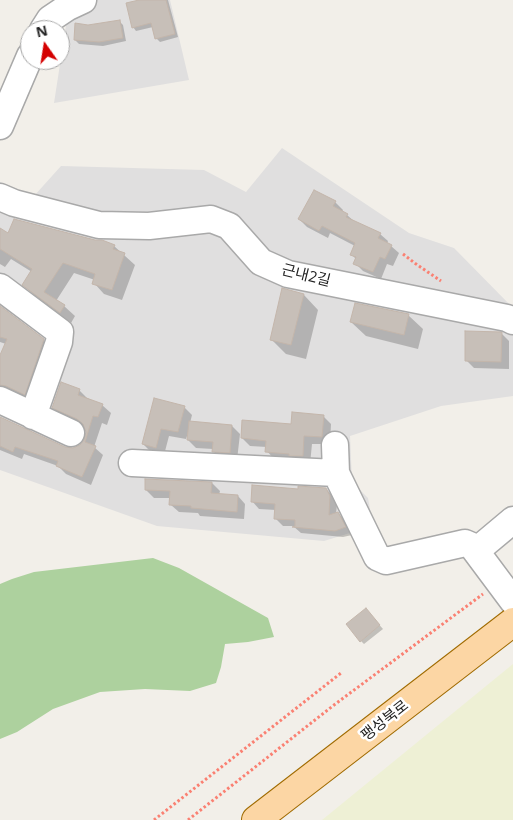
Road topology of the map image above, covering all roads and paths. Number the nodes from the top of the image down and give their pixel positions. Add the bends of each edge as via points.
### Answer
1 (84, 0) edge
2 (49, 20) edge
3 (24, 70) edge
4 (0, 126) edge
5 (0, 197) edge
6 (0, 287) edge
7 (513, 321) edge
8 (0, 400) edge
9 (33, 416) junction
10 (70, 433) dead end
11 (336, 445) dead end
12 (132, 463) dead end
13 (336, 473) junction
14 (513, 520) edge
15 (476, 551) junction
16 (506, 591) edge
17 (513, 622) edge
18 (341, 673) dead end
19 (154, 820) edge
20 (188, 820) edge
21 (256, 820) edge

1 - 2 street
3 - 4 street
5 - 7 street, 근내2길 via 99,225 149,226 211,219 229,226 261,262 288,274
6 - 9 street via 60,332
8 - 9 street
9 - 10 street
11 - 13 street
12 - 13 street
13 - 15 street via 377,557 386,560 466,543
14 - 15 street
15 - 16 street
16 - 20 path via 334,705
17 - 21 main road, 팽성북로
18 - 19 path

